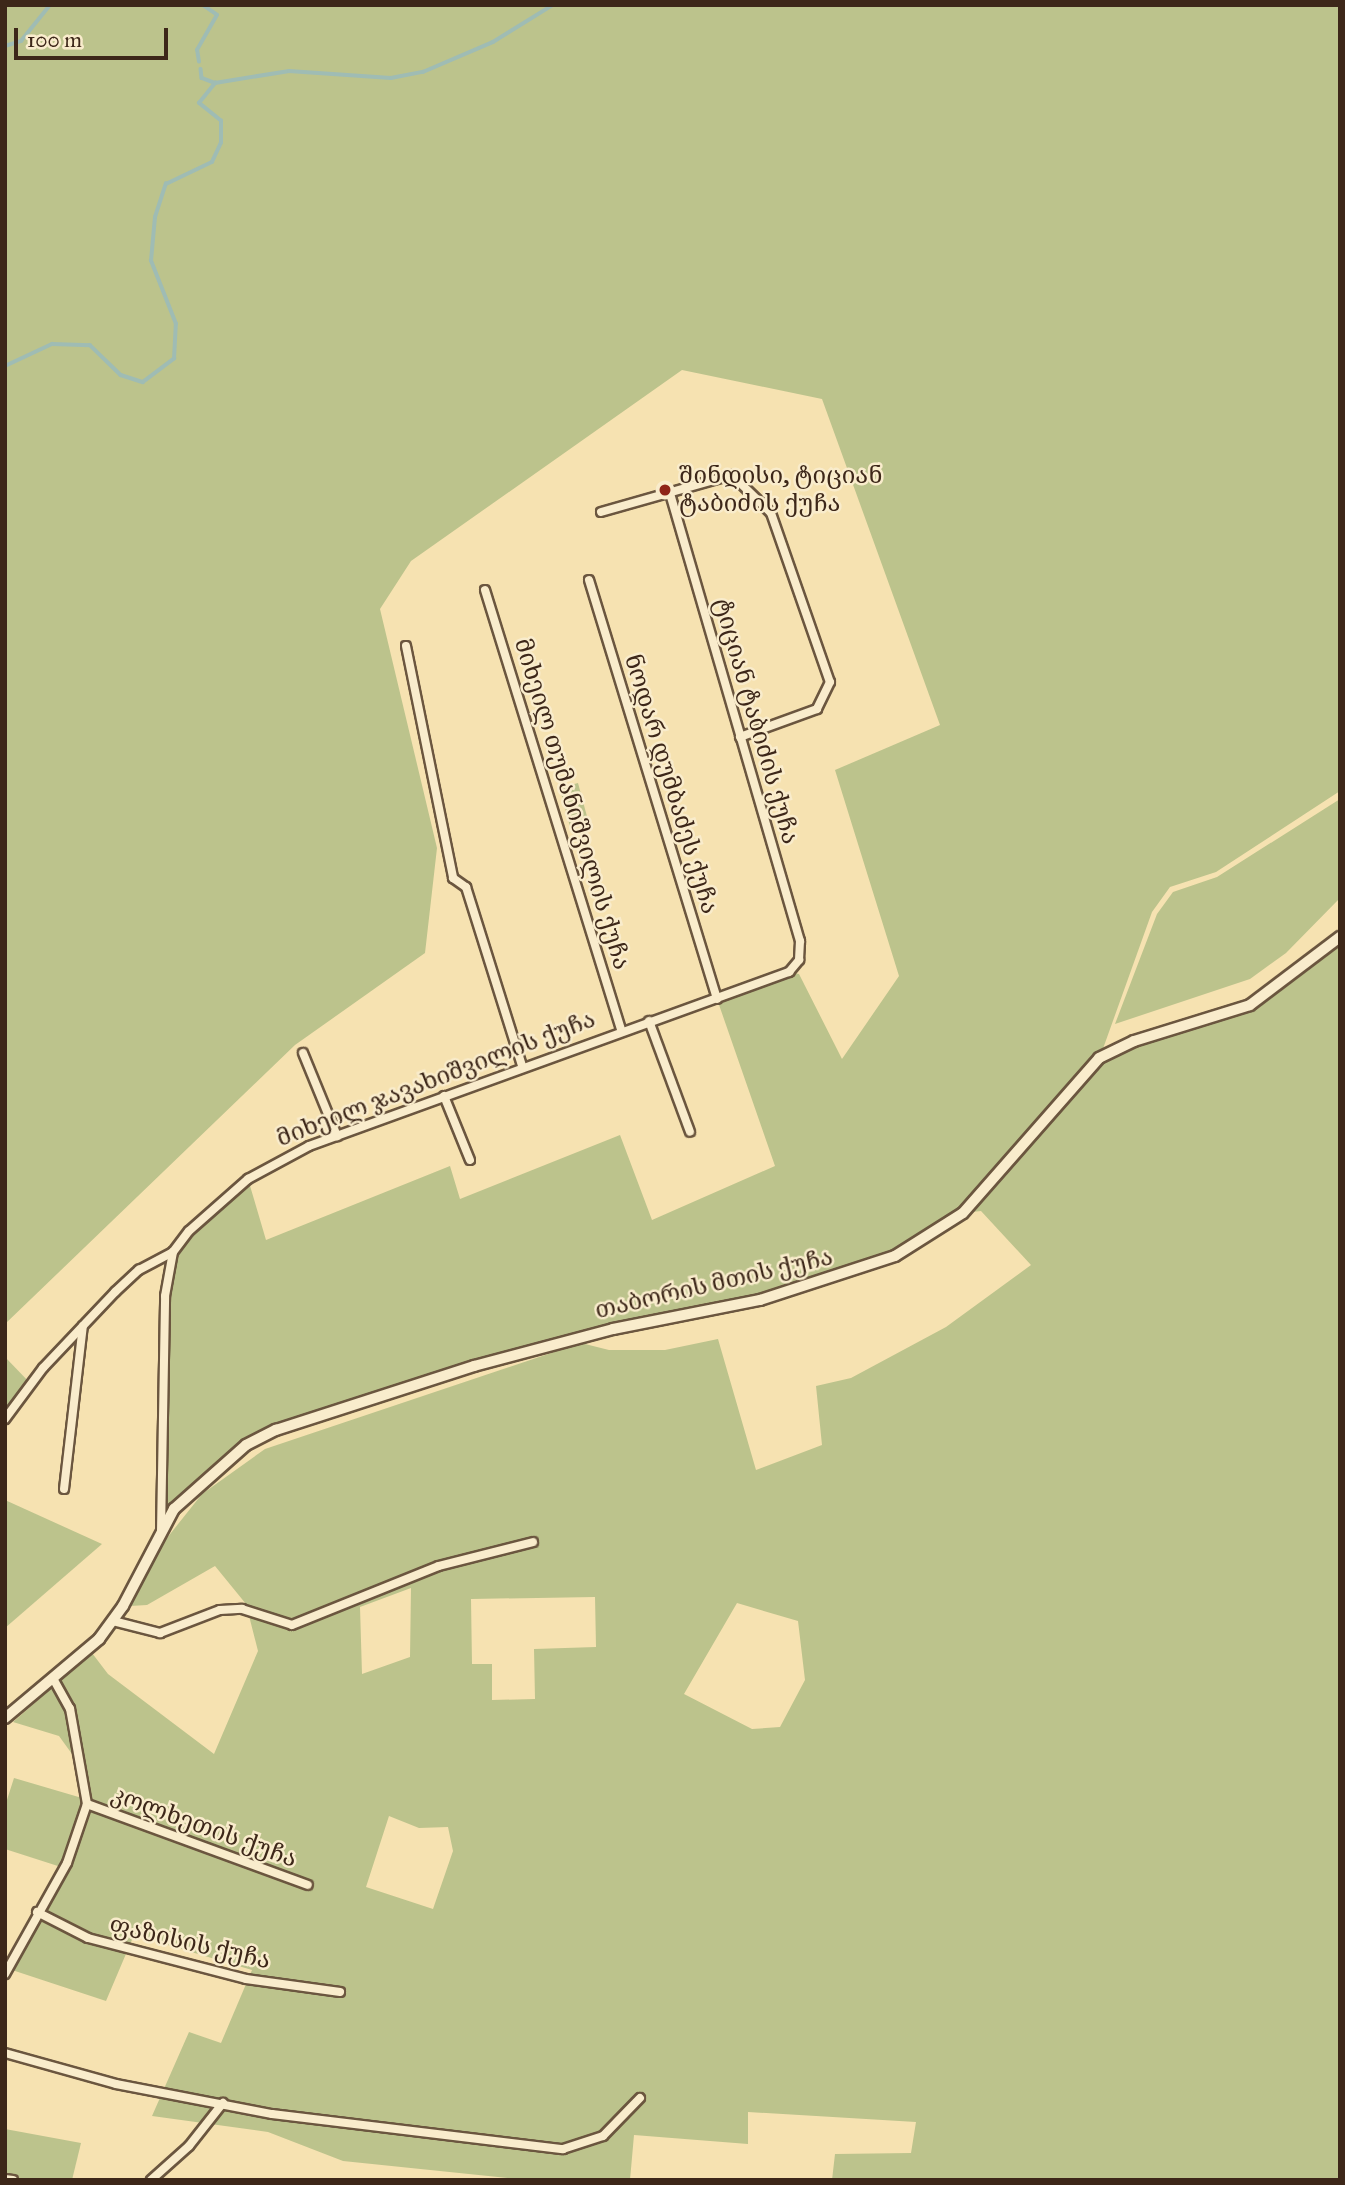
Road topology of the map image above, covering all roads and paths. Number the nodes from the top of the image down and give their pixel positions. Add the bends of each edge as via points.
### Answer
1 (670, 494) junction
2 (601, 512) dead end
3 (589, 580) dead end
4 (485, 590) dead end
5 (406, 646) dead end
6 (740, 737) junction
7 (1340, 937) edge
8 (799, 960) joint
9 (717, 999) junction
10 (649, 1021) junction
11 (621, 1030) junction
12 (303, 1054) dead end
13 (522, 1066) junction
14 (444, 1096) junction
15 (690, 1132) dead end
16 (337, 1136) junction
17 (470, 1160) dead end
18 (173, 1252) junction
19 (83, 1326) junction
20 (5, 1419) edge
21 (64, 1489) dead end
22 (161, 1532) junction
23 (533, 1542) dead end
24 (113, 1621) junction
25 (53, 1678) junction
26 (5, 1718) edge
27 (87, 1804) junction
28 (308, 1885) dead end
29 (37, 1912) junction
30 (5, 1974) edge
31 (340, 1992) dead end
32 (5, 2053) edge
33 (640, 2098) dead end
34 (223, 2103) junction
35 (5, 2179) edge
36 (13, 2180) edge
37 (151, 2180) edge

1 - 2 street
1 - 6 street, ტიციან ტაბიძის ქუჩა
1 - 6 street via 732,475 743,480 775,520 828,674 828,690 817,709
3 - 9 street, ნოდარ დუმბაძეს ქუჩა
4 - 11 street, მიხეილ თუმანიშვილის ქუჩა
5 - 13 street via 453,878 466,887
6 - 8 street, ტიციან ტაბიძის ქუჩა via 800,941
7 - 22 main road, თაბორის მთის ქუჩა via 1250,1005 1112,1049 1022,1141 962,1213 895,1256 760,1300 545,1345 276,1430 223,1460 194,1486
8 - 9 street, მიხეილ ჯავახიშვილის ქუჩა via 789,972
9 - 10 street, მიხეილ ჯავახიშვილის ქუჩა
10 - 11 street, მიხეილ ჯავახიშვილის ქუჩა
10 - 15 street
11 - 13 street, მიხეილ ჯავახიშვილის ქუჩა
12 - 16 street
13 - 14 street, მიხეილ ჯავახიშვილის ქუჩა
14 - 16 street, მიხეილ ჯავახიშვილის ქუჩა
14 - 17 street
16 - 18 street, მიხეილ ჯავახიშვილის ქუჩა via 248,1179
18 - 19 street, მიხეილ ჯავახიშვილის ქუჩა via 139,1270
18 - 22 street via 162,1343
19 - 20 street, მიხეილ ჯავახიშვილის ქუჩა
19 - 21 street
22 - 24 main road
23 - 24 street via 439,1566 292,1625 242,1609 220,1610 160,1633
24 - 25 main road
25 - 26 main road
25 - 27 street via 70,1709
27 - 28 street, კოლხეთის ქუჩა
27 - 29 street via 67,1863
29 - 30 street
29 - 31 street, ფაზისის ქუჩა via 88,1938 246,1979
32 - 34 street via 116,2084
33 - 34 street via 603,2136 563,2149 272,2114
34 - 37 street via 189,2146
35 - 36 street

